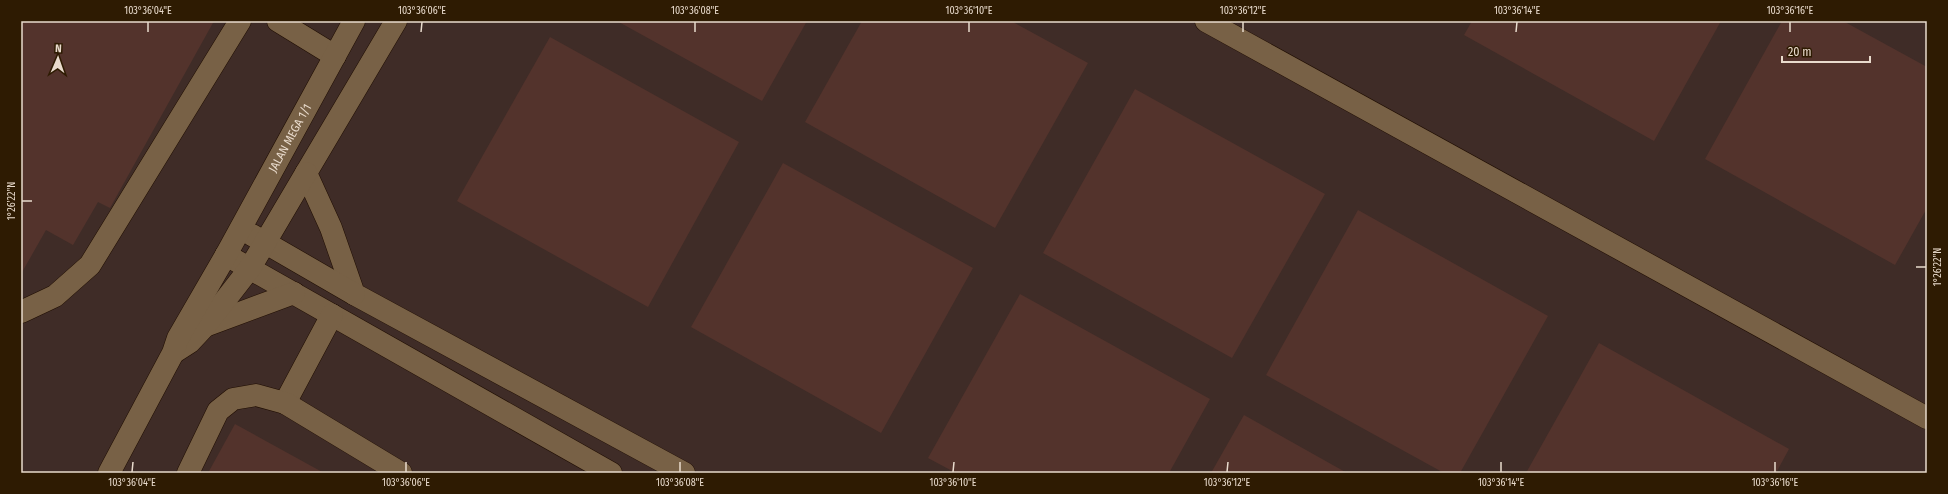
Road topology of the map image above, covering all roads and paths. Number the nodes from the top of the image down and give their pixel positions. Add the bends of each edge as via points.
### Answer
1 (240, 21) edge
2 (278, 21) edge
3 (354, 21) edge
4 (396, 21) edge
5 (1206, 21) edge
6 (335, 56) junction
7 (306, 173) junction
8 (240, 229) junction
9 (264, 242) junction
10 (226, 255) junction
11 (250, 268) junction
12 (294, 293) junction
13 (354, 294) junction
14 (21, 312) edge
15 (332, 315) junction
16 (205, 326) junction
17 (173, 353) junction
18 (285, 403) junction
19 (1927, 418) edge
20 (108, 473) edge
21 (188, 473) edge
22 (401, 473) edge
23 (611, 473) edge
24 (684, 473) edge

1 - 14 street via 90,265 55,296
2 - 6 street
3 - 6 street, JALAN MEGA 1/1
4 - 7 street
5 - 19 street
6 - 8 street, JALAN MEGA 1/1
7 - 9 street
7 - 13 street via 331,228
8 - 9 street
8 - 10 street, JALAN MEGA 1/1
9 - 11 street
9 - 13 street
10 - 11 street
10 - 17 street, JALAN MEGA 1/1 via 178,338
11 - 12 street
11 - 16 street
12 - 15 street
12 - 16 street
13 - 24 street
15 - 18 street
15 - 23 street
16 - 17 street via 190,342
17 - 20 street, JALAN MEGA 1/1
18 - 21 street via 256,395 233,399 218,412
18 - 22 street

